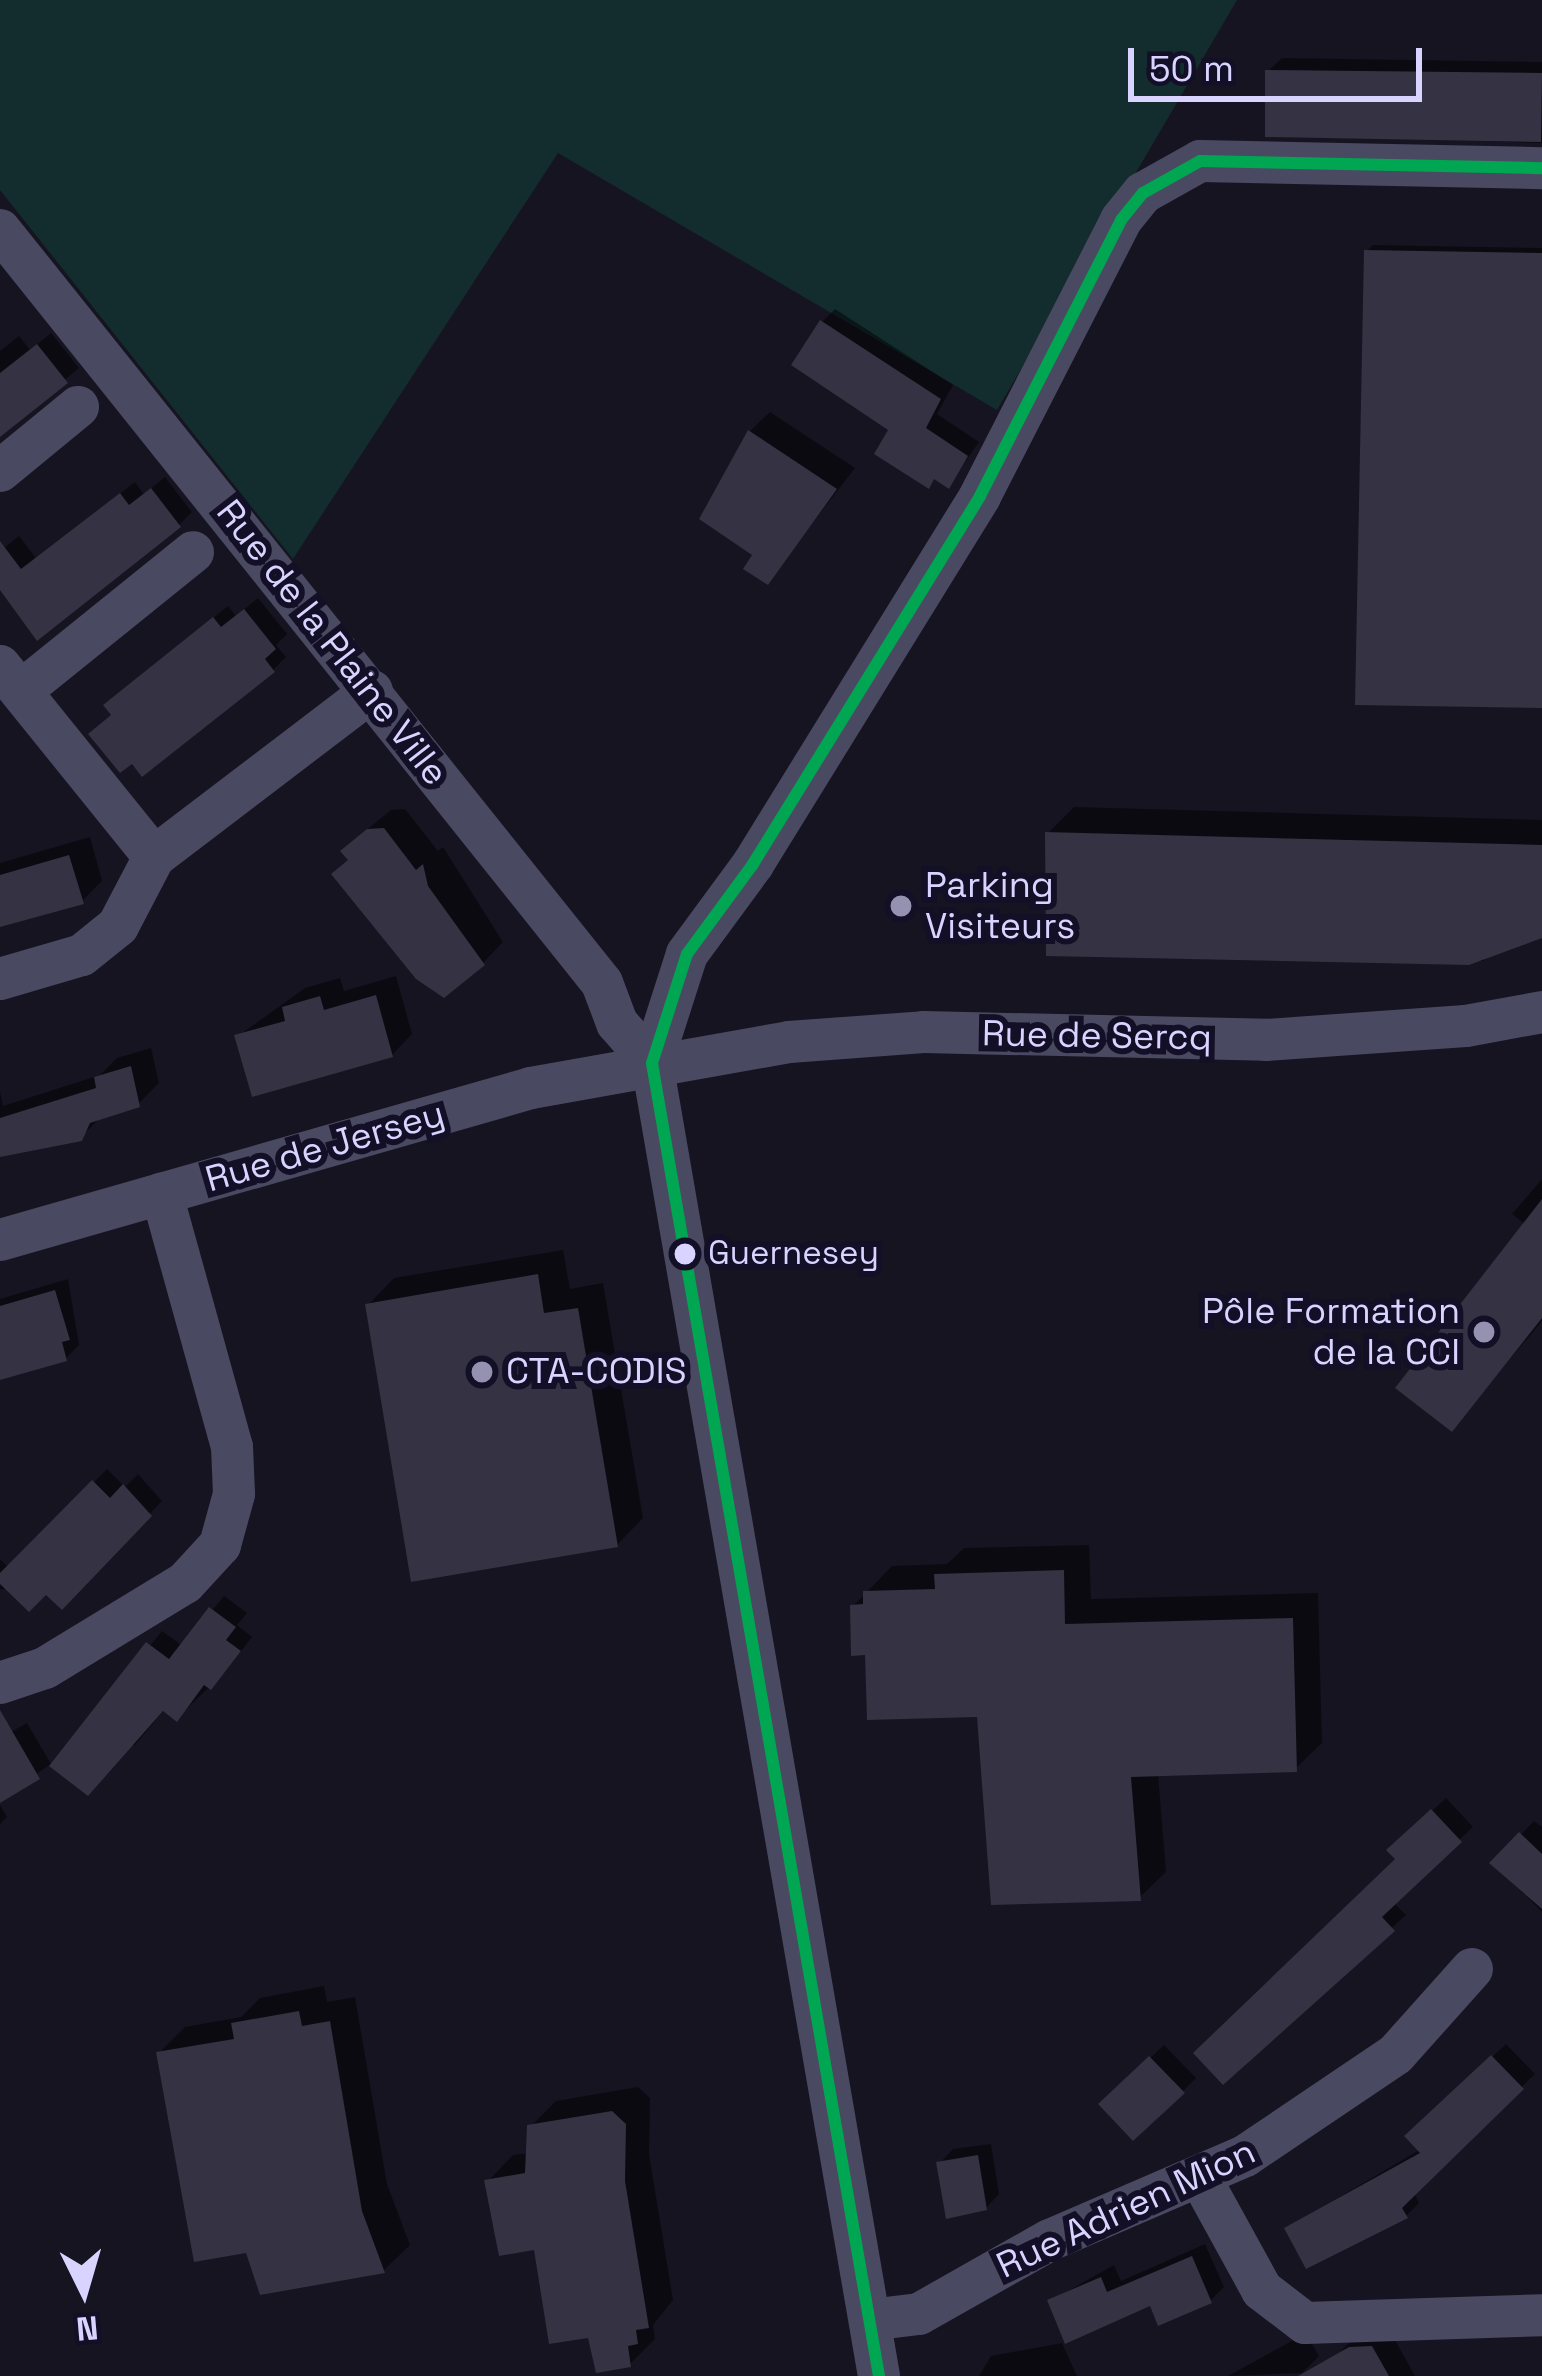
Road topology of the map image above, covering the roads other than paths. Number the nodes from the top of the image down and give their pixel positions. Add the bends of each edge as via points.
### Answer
1 (1542, 167) edge
2 (0, 230) edge
3 (78, 407) dead end
4 (0, 471) edge
5 (193, 552) dead end
6 (10, 679) edge
7 (372, 691) junction
8 (154, 857) junction
9 (0, 979) edge
10 (1542, 1012) edge
11 (652, 1063) junction
12 (162, 1194) junction
13 (0, 1240) edge
14 (0, 1683) edge
15 (1472, 1969) dead end
16 (1201, 2179) junction
17 (1542, 2314) edge
18 (870, 2320) junction
19 (880, 2376) edge

1 - 11 street via 1200,161 1143,193 1121,220 980,496 753,864 688,954
2 - 7 street, Rue de la Plaine Ville
3 - 4 street
5 - 6 street
6 - 8 street
7 - 8 street
7 - 11 street, Rue de la Plaine Ville via 602,983 617,1023
8 - 9 street via 118,926 82,955
10 - 11 street, Rue de Sercq via 1426,1030 1266,1040 868,1035
11 - 12 street, Rue de Jersey via 531,1088
11 - 18 street
12 - 13 street, Rue de Jersey
12 - 14 street via 232,1447 234,1494 220,1545 185,1582 45,1668
15 - 16 street, Rue Adrien Mion via 1396,2054
16 - 17 street via 1262,2290 1305,2323
16 - 18 street, Rue Adrien Mion via 1050,2240 919,2314
18 - 19 street

